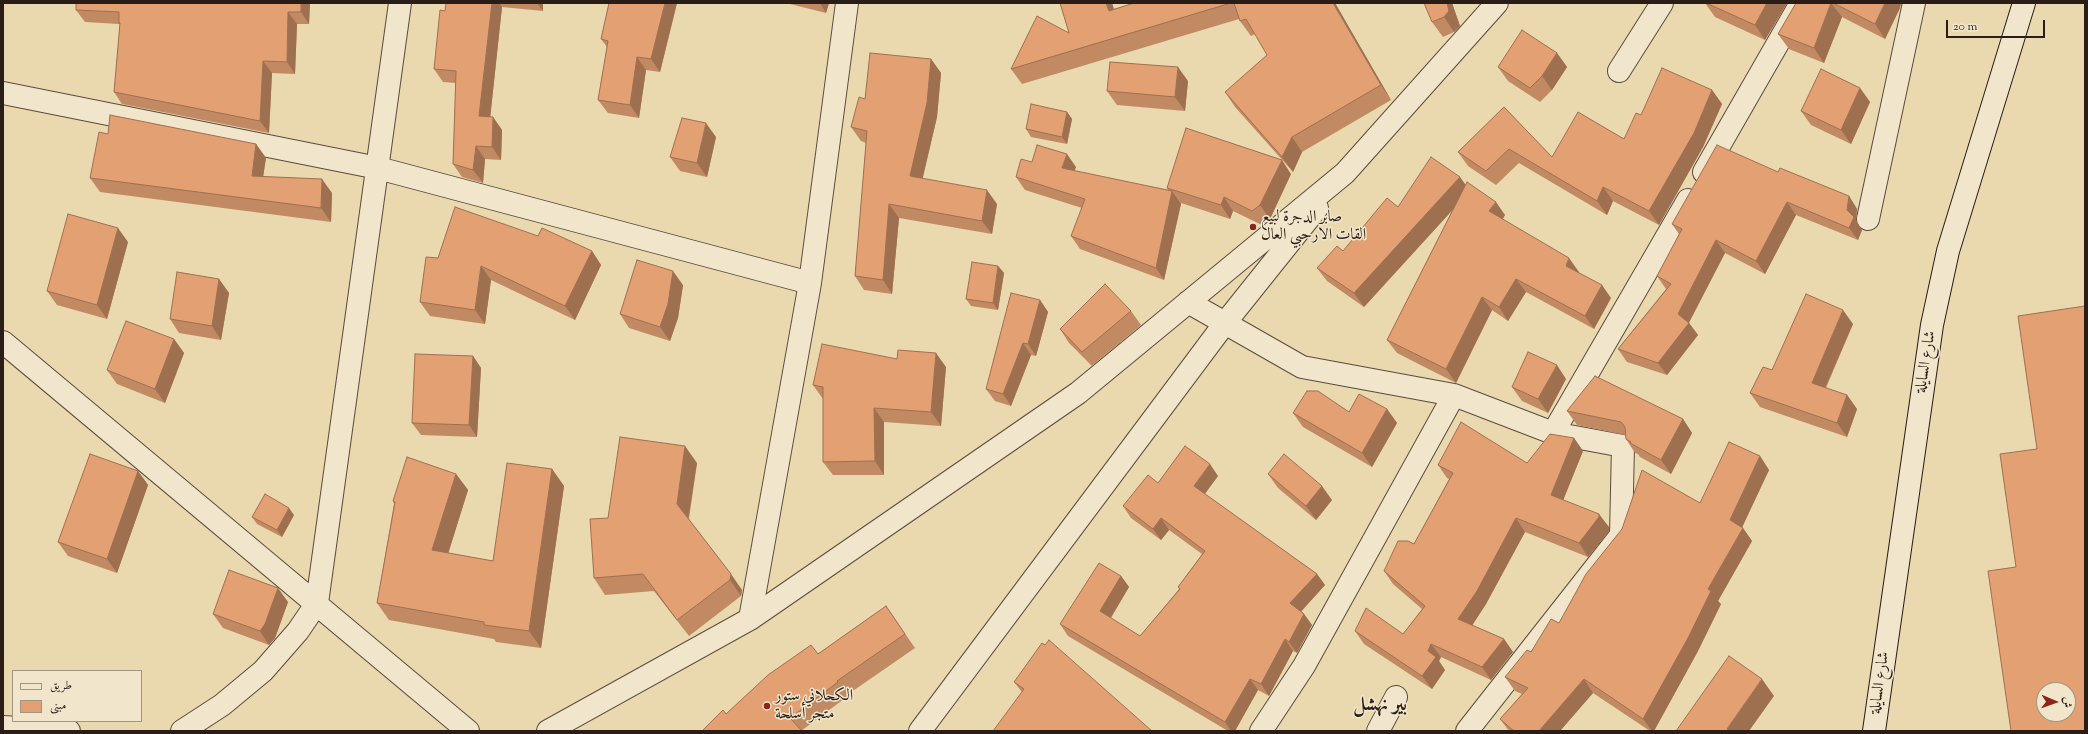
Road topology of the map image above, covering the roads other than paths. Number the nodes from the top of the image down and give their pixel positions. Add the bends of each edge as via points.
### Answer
1 (400, 3) edge
2 (847, 3) edge
3 (1497, 3) edge
4 (1662, 3) edge
5 (1801, 3) edge
6 (1914, 3) edge
7 (2024, 3) edge
8 (1620, 71) dead end
9 (3, 93) edge
10 (378, 168) junction
11 (1345, 173) junction
12 (1868, 219) dead end
13 (810, 283) junction
14 (1188, 302) junction
15 (1225, 323) junction
16 (3, 342) edge
17 (1454, 395) junction
18 (1554, 433) junction
19 (317, 603) junction
20 (750, 619) junction
21 (1396, 697) dead end
22 (3, 727) edge
23 (68, 731) edge
24 (182, 731) edge
25 (468, 731) edge
26 (548, 731) edge
27 (920, 731) edge
28 (1261, 731) edge
29 (1378, 731) edge
30 (1467, 731) edge
31 (1874, 731) edge

1 - 10 street
2 - 13 street
3 - 11 street
4 - 8 street
5 - 18 street
6 - 12 street
7 - 31 street, شارع السايلة via 1948,251 1932,325
9 - 10 street
10 - 13 street
10 - 19 street
11 - 14 street
11 - 15 street
13 - 20 street
14 - 15 street
14 - 20 street via 1078,393
15 - 17 street via 1302,367
15 - 27 street
16 - 19 street
17 - 18 street
17 - 28 street via 1304,666
18 - 30 street via 1623,446 1621,534
19 - 24 street via 298,631 263,671 222,705
19 - 25 street
20 - 26 street
21 - 29 street
22 - 23 street

